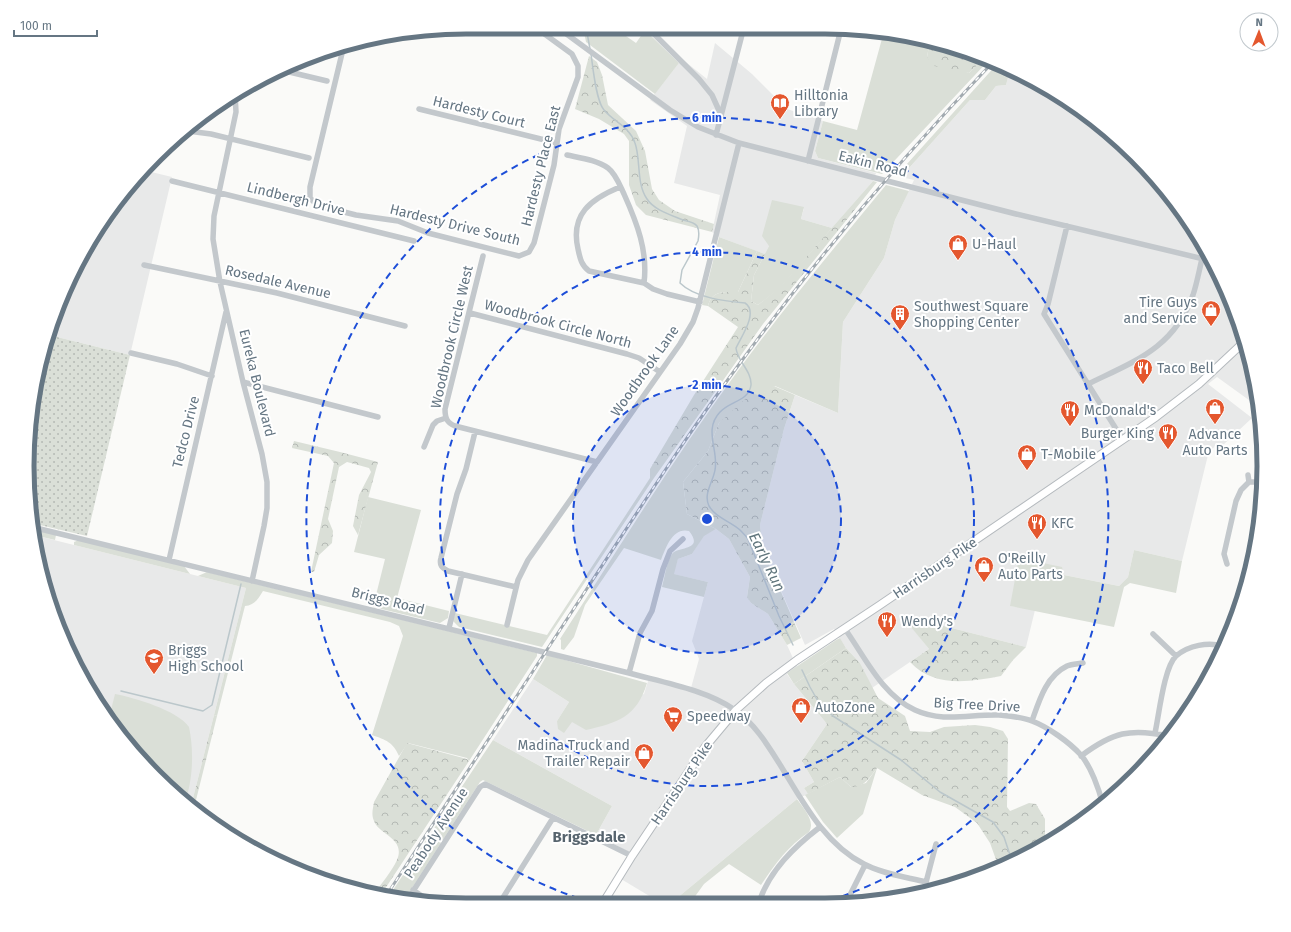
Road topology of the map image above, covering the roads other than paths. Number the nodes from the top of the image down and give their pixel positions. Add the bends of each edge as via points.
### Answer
1 (545, 34) edge
2 (567, 34) edge
3 (654, 34) edge
4 (742, 34) edge
5 (840, 35) edge
6 (342, 52) edge
7 (290, 72) edge
8 (327, 81) dead end
9 (236, 101) edge
10 (419, 109) dead end
11 (721, 115) junction
12 (193, 132) edge
13 (716, 135) junction
14 (231, 139) junction
15 (739, 143) junction
16 (557, 144) junction
17 (567, 155) dead end
18 (310, 158) dead end
19 (808, 161) junction
20 (172, 181) dead end
21 (620, 187) junction
22 (219, 192) junction
23 (1067, 226) junction
24 (414, 241) dead end
25 (526, 254) joint
26 (483, 256) dead end
27 (1202, 259) joint
28 (144, 265) dead end
29 (220, 282) junction
30 (644, 282) junction
31 (701, 297) junction
32 (227, 310) junction
33 (470, 313) junction
34 (405, 326) dead end
35 (1240, 347) edge
36 (131, 353) dead end
37 (660, 372) junction
38 (212, 376) junction
39 (243, 382) junction
40 (1088, 384) junction
41 (378, 417) dead end
42 (446, 418) junction
43 (475, 432) junction
44 (1123, 440) junction
45 (424, 448) dead end
46 (597, 462) junction
47 (1248, 475) dead end
48 (1252, 481) junction
49 (1256, 481) edge
50 (39, 529) edge
51 (683, 540) dead end
52 (169, 560) junction
53 (1228, 564) dead end
54 (462, 574) junction
55 (252, 580) junction
56 (516, 587) junction
57 (507, 625) dead end
58 (449, 628) junction
59 (845, 629) junction
60 (1153, 634) dead end
61 (1217, 645) edge
62 (1176, 656) junction
63 (1083, 663) dead end
64 (629, 673) junction
65 (736, 710) junction
66 (1032, 721) junction
67 (1155, 733) junction
68 (1163, 735) edge
69 (1081, 756) junction
70 (1101, 798) edge
71 (553, 818) junction
72 (820, 827) junction
73 (936, 844) dead end
74 (632, 856) junction
75 (865, 865) junction
76 (926, 882) junction
77 (925, 886) edge
78 (413, 890) junction
79 (411, 894) edge
80 (421, 895) edge
81 (849, 897) edge
82 (503, 898) edge
83 (606, 898) edge
84 (761, 898) edge

1 - 16 street, Hardesty Place East via 567,50 578,66 578,77 559,129
2 - 13 street, Eakin Road via 670,110
3 - 11 street via 699,79 712,95
4 - 11 street
5 - 19 street
6 - 25 street, Hardesty Drive South via 310,187 310,198 320,206 356,215 398,221 428,233 520,256
7 - 8 street
9 - 14 street, Eureka Boulevard
10 - 16 street, Hardesty Court
11 - 13 street
12 - 14 street
13 - 15 street, Eakin Road
14 - 18 street
14 - 22 street, Eureka Boulevard
15 - 19 street, Eakin Road
15 - 31 street, Woodbrook Lane
16 - 25 street, Hardesty Place East via 553,173 534,242
17 - 21 street via 602,164 612,172
19 - 23 street, Eakin Road
20 - 22 street, Lindbergh Drive
21 - 30 street via 641,235 645,252
21 - 30 street via 595,199 578,222 576,233 582,265 589,271
22 - 24 street, Lindbergh Drive
22 - 29 street, Eureka Boulevard via 213,228
23 - 27 street, Eakin Road
23 - 40 street via 1044,314
26 - 33 street, Woodbrook Circle West
27 - 40 street via 1193,295 1172,333 1145,356
28 - 29 street, Rosedale Avenue
29 - 32 street, Eureka Boulevard
29 - 34 street, Rosedale Avenue via 292,297
30 - 31 street via 667,294
31 - 37 street, Woodbrook Lane via 694,322
32 - 38 street, Tedco Drive
32 - 39 street, Eureka Boulevard
33 - 37 street, Woodbrook Circle North via 628,354
33 - 42 street, Woodbrook Circle West via 445,409
35 - 44 main road, Harrisburg Pike via 1195,388
36 - 38 street
37 - 46 street, Woodbrook Lane
38 - 52 street, Tedco Drive
39 - 41 street
39 - 55 street, Eureka Boulevard via 267,482 266,514
40 - 44 street
42 - 43 street, Woodbrook Circle West via 455,426
42 - 45 street via 433,425
43 - 46 street, Woodbrook Circle West
43 - 54 street via 440,562 444,569
44 - 59 main road, Harrisburg Pike
46 - 56 street, Woodbrook Lane via 528,560
47 - 48 street
48 - 49 street
48 - 53 street via 1241,490 1236,501 1224,554
50 - 52 street, Briggs Road
51 - 64 street via 670,552 663,569 652,611 640,633
52 - 55 street, Briggs Road
54 - 56 street
54 - 58 street
55 - 58 street, Briggs Road
56 - 57 street, Woodbrook Lane
58 - 64 street, Briggs Road
59 - 65 main road, Harrisburg Pike via 785,669
59 - 66 street, Big Tree Drive via 883,685 915,710 946,718 999,715
60 - 62 street
61 - 62 street via 1197,645
62 - 67 street via 1166,676
63 - 66 street via 1061,670 1047,684
64 - 65 street, Briggs Road via 694,691
65 - 72 street, Briggs Road via 767,744
65 - 74 main road, Harrisburg Pike via 704,747
66 - 69 street, Big Tree Drive via 1059,736
67 - 68 street
67 - 69 street via 1115,735
69 - 70 street, Big Tree Drive via 1098,786
71 - 74 street
71 - 78 street, Peabody Avenue via 487,785 482,785
71 - 82 street
72 - 75 street, Briggs Road via 843,851
72 - 84 street via 793,849 767,883
73 - 76 street
74 - 83 main road, Harrisburg Pike
75 - 76 street, Briggs Road
75 - 81 street
76 - 77 street
78 - 79 street, Peabody Avenue
78 - 80 street

